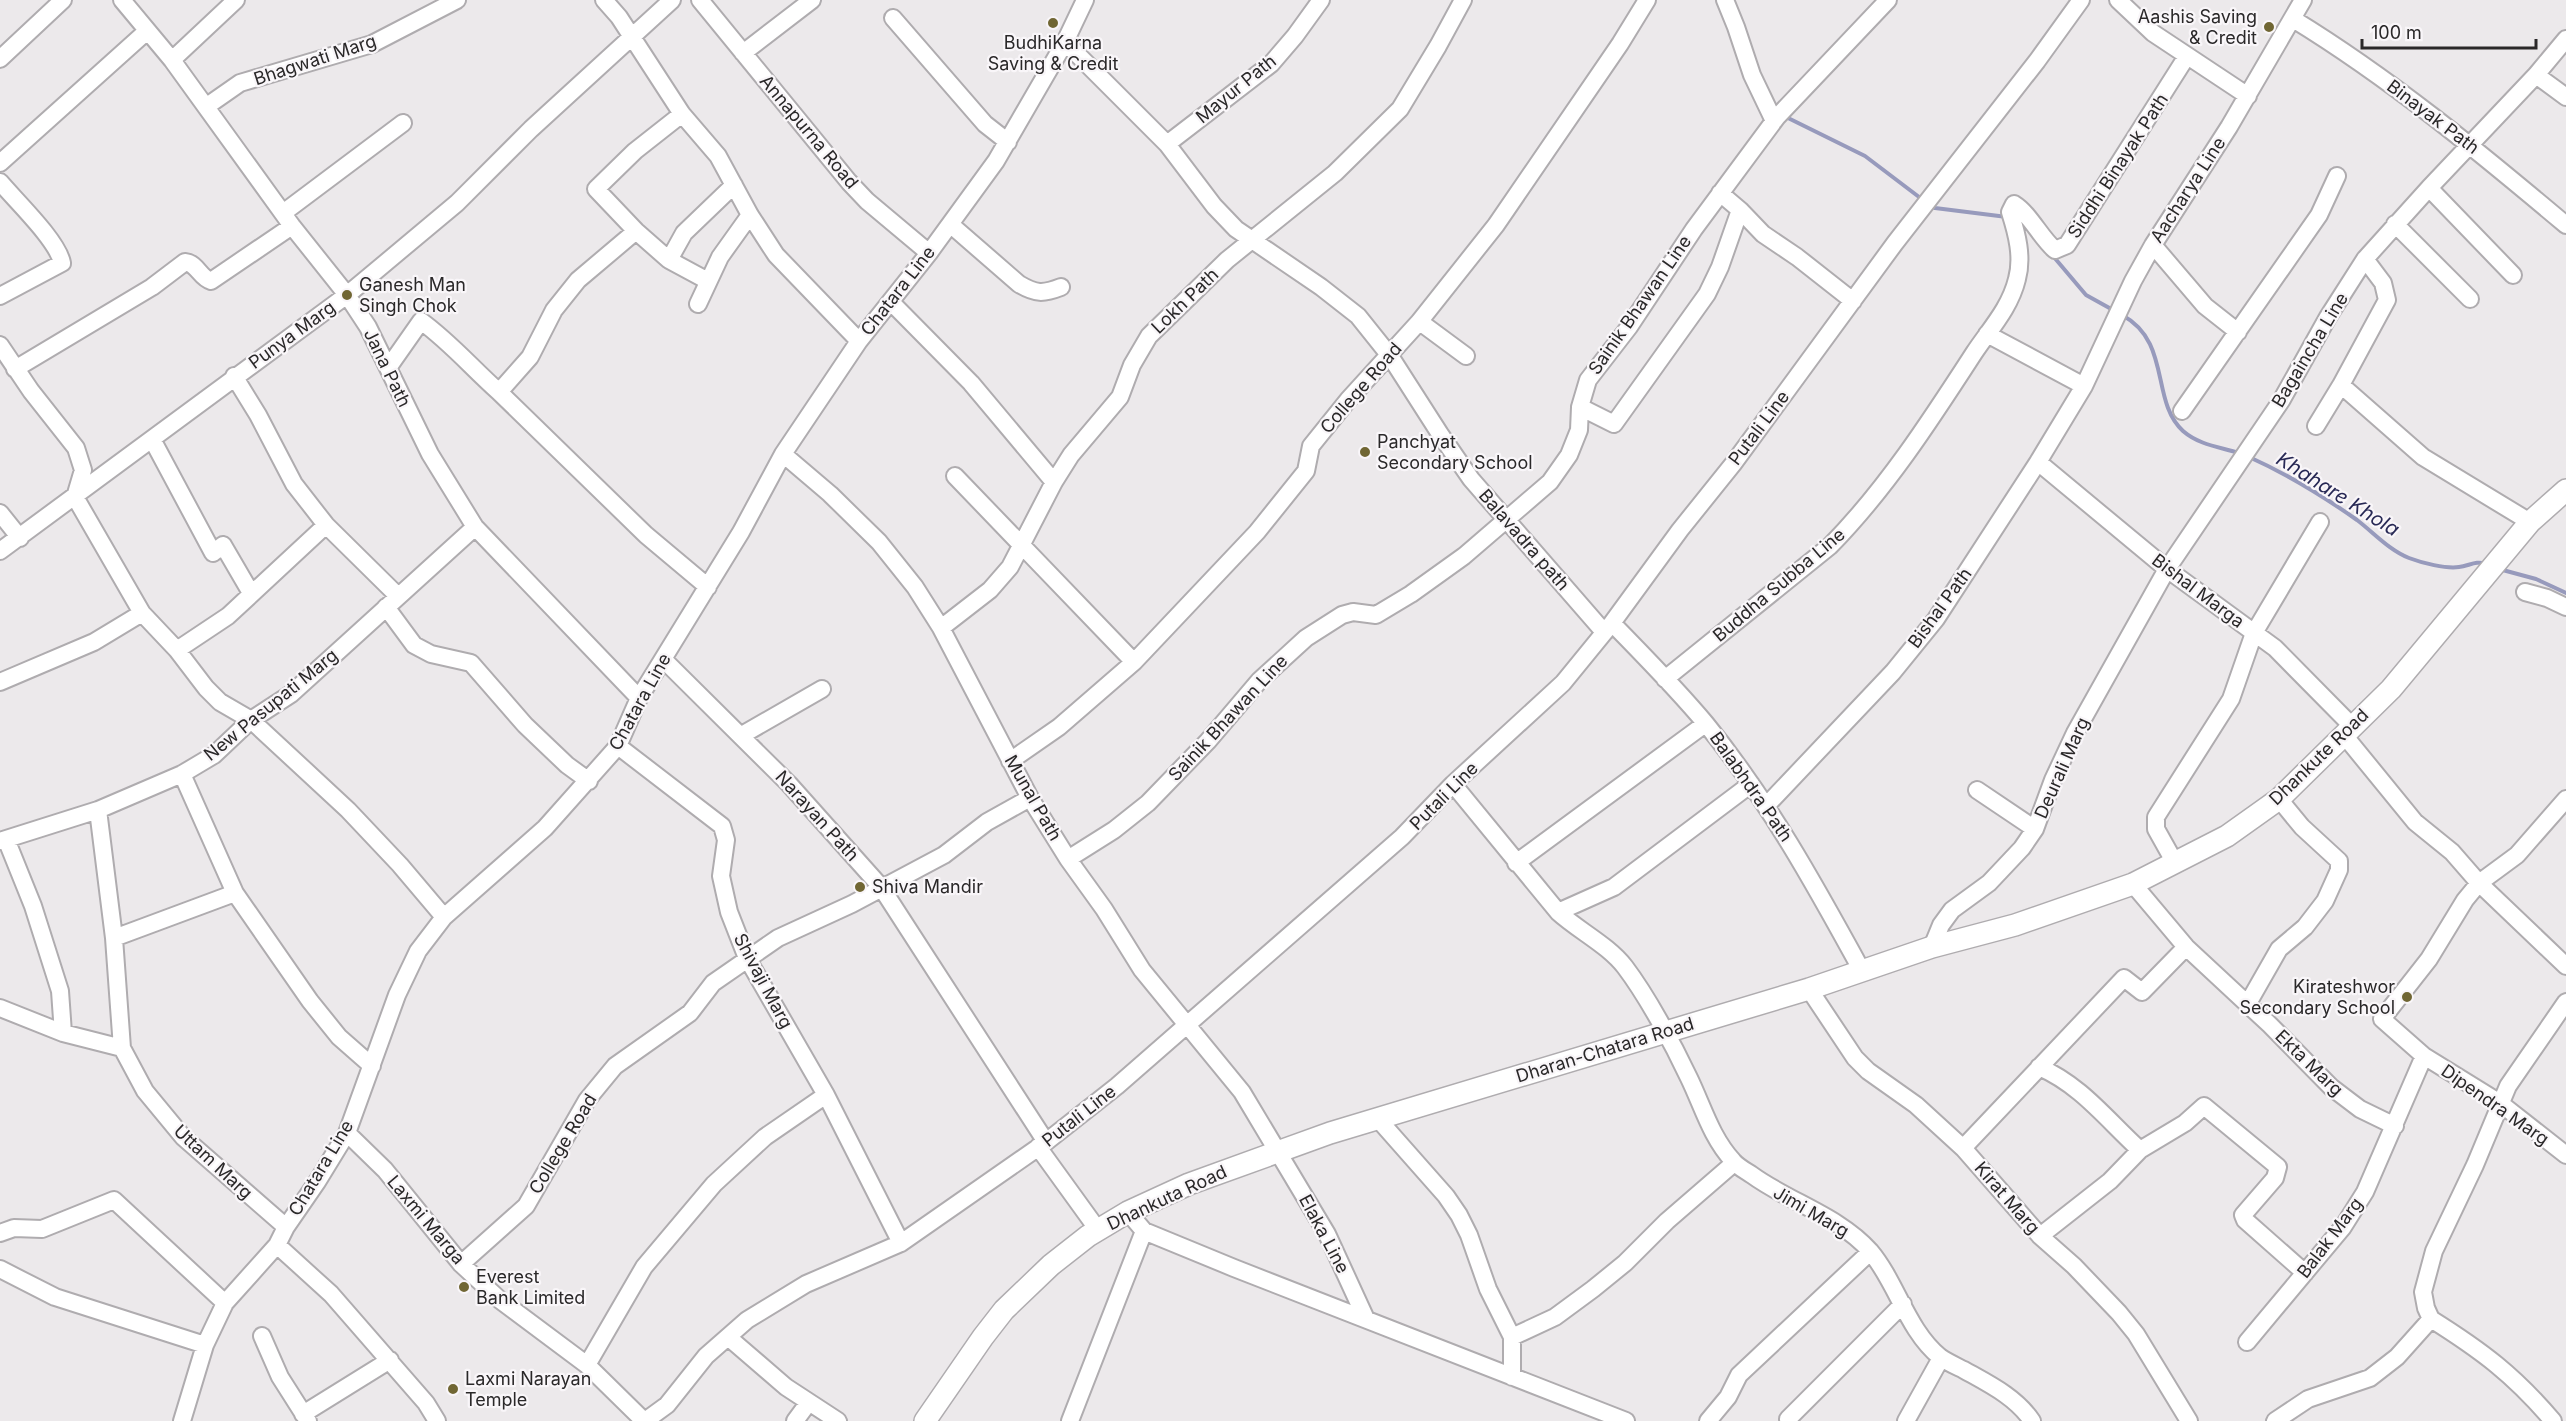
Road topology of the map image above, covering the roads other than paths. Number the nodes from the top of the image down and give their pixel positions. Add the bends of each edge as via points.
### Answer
1 (63, 0) edge
2 (122, 0) edge
3 (236, 0) edge
4 (457, 0) edge
5 (604, 0) edge
6 (672, 0) edge
7 (700, 0) edge
8 (813, 0) edge
9 (1085, 0) edge
10 (1321, 0) edge
11 (1463, 0) edge
12 (1647, 0) edge
13 (1725, 0) edge
14 (2081, 0) edge
15 (2118, 0) edge
16 (2303, 0) edge
17 (1883, 2) edge
18 (893, 18) dead end
19 (2293, 19) junction
20 (147, 31) junction
21 (631, 38) junction
22 (2566, 39) edge
23 (1065, 42) junction
24 (743, 52) junction
25 (2187, 56) junction
26 (0, 59) edge
27 (172, 60) junction
28 (2536, 75) junction
29 (2248, 96) junction
30 (2566, 97) edge
31 (207, 106) junction
32 (682, 114) junction
33 (1779, 115) junction
34 (403, 123) dead end
35 (1008, 142) junction
36 (1167, 144) junction
37 (2470, 145) junction
38 (0, 163) edge
39 (2337, 176) dead end
40 (0, 182) edge
41 (734, 185) junction
42 (2429, 188) junction
43 (1720, 193) junction
44 (1740, 210) junction
45 (750, 215) junction
46 (288, 219) junction
47 (2395, 224) junction
48 (950, 225) junction
49 (2566, 225) edge
50 (636, 231) junction
51 (1250, 241) junction
52 (2152, 245) junction
53 (929, 253) junction
54 (669, 260) junction
55 (2366, 260) junction
56 (2513, 274) dead end
57 (708, 282) junction
58 (1061, 287) dead end
59 (347, 295) junction
60 (0, 296) edge
61 (2470, 299) dead end
62 (1853, 301) junction
63 (891, 302) junction
64 (698, 304) dead end
65 (1420, 322) junction
66 (2238, 332) junction
67 (1987, 334) junction
68 (858, 341) junction
69 (0, 345) edge
70 (1390, 356) junction
71 (1466, 356) dead end
72 (388, 368) junction
73 (15, 369) junction
74 (234, 376) junction
75 (2341, 385) junction
76 (2084, 386) junction
77 (499, 392) junction
78 (1580, 408) junction
79 (2182, 411) dead end
80 (2316, 426) dead end
81 (153, 441) junction
82 (783, 454) junction
83 (2038, 462) junction
84 (955, 476) dead end
85 (1054, 482) junction
86 (2566, 490) edge
87 (75, 497) junction
88 (0, 513) edge
89 (1506, 520) junction
90 (2320, 522) dead end
91 (2530, 522) junction
92 (326, 525) junction
93 (475, 527) junction
94 (20, 538) junction
95 (1022, 545) junction
96 (0, 551) edge
97 (2167, 569) junction
98 (708, 587) junction
99 (2525, 592) dead end
100 (251, 593) junction
101 (392, 601) junction
102 (2566, 607) edge
103 (142, 614) junction
104 (942, 628) junction
105 (1608, 628) junction
106 (2254, 633) junction
107 (177, 650) junction
108 (663, 658) junction
109 (1134, 662) junction
110 (1665, 679) junction
111 (0, 682) edge
112 (822, 689) dead end
113 (639, 699) junction
114 (251, 720) junction
115 (1706, 724) junction
116 (2348, 731) junction
117 (742, 735) junction
118 (618, 746) junction
119 (1010, 761) junction
120 (182, 774) junction
121 (589, 781) junction
122 (1453, 784) junction
123 (1751, 784) junction
124 (1977, 790) dead end
125 (1030, 798) junction
126 (2279, 799) junction
127 (2566, 799) edge
128 (1766, 806) junction
129 (98, 810) junction
130 (2035, 829) junction
131 (3, 840) edge
132 (1068, 859) junction
133 (1516, 863) junction
134 (2175, 863) junction
135 (2479, 883) junction
136 (2133, 884) junction
137 (881, 887) junction
138 (235, 892) junction
139 (1558, 912) junction
140 (444, 917) junction
141 (114, 938) junction
142 (1932, 946) junction
143 (2186, 947) junction
144 (747, 958) junction
145 (2566, 966) edge
146 (1862, 972) junction
147 (1809, 989) junction
148 (2566, 1002) edge
149 (2247, 1005) junction
150 (0, 1008) edge
151 (1188, 1025) junction
152 (1664, 1031) junction
153 (63, 1033) junction
154 (122, 1048) junction
155 (2424, 1056) junction
156 (372, 1066) junction
157 (2039, 1067) junction
158 (826, 1095) junction
159 (2500, 1103) junction
160 (1378, 1119) junction
161 (2395, 1126) junction
162 (347, 1133) junction
163 (1042, 1145) junction
164 (1963, 1148) junction
165 (1278, 1150) junction
166 (2140, 1150) junction
167 (2566, 1155) edge
168 (1734, 1163) junction
169 (1128, 1212) junction
170 (286, 1227) junction
171 (1098, 1230) junction
172 (1144, 1231) junction
173 (0, 1233) edge
174 (2040, 1236) junction
175 (901, 1243) junction
176 (277, 1245) junction
177 (1870, 1252) junction
178 (461, 1264) junction
179 (0, 1269) edge
180 (2305, 1273) junction
181 (225, 1303) junction
182 (1903, 1304) junction
183 (1366, 1319) junction
184 (2431, 1319) junction
185 (262, 1336) dead end
186 (728, 1337) junction
187 (1512, 1337) junction
188 (2247, 1342) dead end
189 (205, 1345) junction
190 (1941, 1358) junction
191 (390, 1360) junction
192 (587, 1365) junction
193 (1512, 1377) junction
194 (809, 1402) junction
195 (306, 1418) edge
196 (1788, 1419) dead end
197 (182, 1421) edge
198 (437, 1421) edge
199 (645, 1421) edge
200 (795, 1421) edge
201 (838, 1421) edge
202 (925, 1421) edge
203 (1070, 1421) edge
204 (1626, 1421) edge
205 (1708, 1421) edge
206 (1906, 1421) edge
207 (2032, 1421) edge
208 (2189, 1421) edge
209 (2275, 1421) edge
210 (2553, 1421) edge

1 - 26 street
2 - 20 street, Jana Path
3 - 27 street
4 - 31 street, Bhagwati Marg via 372,44 240,83
5 - 21 street
6 - 21 street, Punya Marg
7 - 24 street, Annapurna Road
8 - 24 street
9 - 23 street, Chatara Line
10 - 36 street, Mayur Path via 1270,64
11 - 51 street, Lokh Path via 1400,109 1335,173
12 - 65 street, College Road via 1496,225
13 - 33 street via 1752,75
14 - 62 street, Putali Line
15 - 25 street via 2153,33
16 - 19 street, Aacharya Line
17 - 33 street, Sainik Bhawan Line
18 - 35 street via 985,124
19 - 29 street, Aacharya Line
19 - 37 street, Binayak Path via 2347,53
20 - 27 street, Jana Path
20 - 38 street
21 - 32 street
21 - 59 street, Punya Marg via 457,203
22 - 28 street, Bagaincha Line
23 - 35 street, Chatara Line
23 - 36 street, Balavadra path
24 - 53 street, Annapurna Road via 849,182
25 - 29 street
25 - 67 street, Siddhi Binayak Path via 2067,245 2055,250 2014,204 2012,220 2020,253 2018,276 2006,309
27 - 31 street, Jana Path
28 - 30 street
28 - 37 street, Bagaincha Line
29 - 52 street, Aacharya Line
31 - 46 street, Jana Path
32 - 41 street via 718,156
32 - 50 street via 635,151 596,189
33 - 43 street, Sainik Bhawan Line
34 - 46 street
35 - 48 street, Chatara Line
36 - 51 street, Balavadra path via 1214,206
37 - 42 street, Bagaincha Line
37 - 49 street, Binayak Path
39 - 66 street via 2319,215
40 - 60 street via 60,253 62,263
41 - 45 street
41 - 54 street via 684,233
42 - 47 street, Bagaincha Line
42 - 56 street
43 - 44 street
43 - 78 street, Sainik Bhawan Line via 1588,380
44 - 62 street via 1763,234
44 - 78 street via 1707,294 1619,420 1609,423
45 - 57 street via 720,257
45 - 68 street via 776,255
46 - 59 street, Jana Path
46 - 73 street via 211,281 185,262 152,287
47 - 55 street, Bagaincha Line
47 - 61 street
48 - 53 street, Chatara Line
48 - 58 street via 1019,285 1046,294
50 - 54 street
50 - 77 street via 578,280 554,310 530,357
51 - 70 street, Balavadra path via 1358,316
51 - 85 street, Lokh Path via 1149,336 1120,397 1071,455
52 - 66 street via 2205,306
52 - 76 street, Aacharya Line
53 - 63 street, Chatara Line
54 - 57 street
55 - 75 street via 2383,283 2387,300
55 - 97 street, Bagaincha Line via 2328,317 2281,401
57 - 64 street
59 - 72 street, Jana Path
59 - 74 street, Punya Marg
62 - 105 street, Putali Line
63 - 68 street, Chatara Line
63 - 85 street via 971,383
65 - 70 street, College Road
65 - 71 street
66 - 79 street
67 - 76 street
67 - 110 street, Buddha Subba Line via 1915,444 1845,531
68 - 82 street, Chatara Line
69 - 73 street
70 - 89 street, Balavadra path via 1471,479
70 - 109 street, College Road via 1347,400 1311,446 1306,471 1257,532
72 - 77 street via 421,321 444,337
72 - 93 street, Jana Path via 430,454
73 - 87 street via 76,448 83,470
74 - 81 street, Punya Marg
74 - 92 street via 294,484
75 - 80 street
75 - 91 street via 2423,457
76 - 83 street, Bishal Path
77 - 98 street via 646,536
78 - 89 street, Sainik Bhawan Line via 1580,430 1569,455 1550,482
81 - 87 street, Punya Marg
81 - 100 street via 213,553 223,545
82 - 98 street, Chatara Line
82 - 104 street, Munal Path via 879,542
83 - 97 street, Bishal Marga
83 - 128 street, Bishal Path via 1936,619 1893,672
84 - 95 street
85 - 95 street, Lokh Path
86 - 91 main road, Dhankute Road
87 - 94 street, Punya Marg
87 - 103 street
88 - 94 street
89 - 105 street, Balavadra path
89 - 132 street, Sainik Bhawan Line via 1464,556 1376,615 1342,615 1306,638 1259,681 1148,803
90 - 106 street
91 - 116 main road, Dhankute Road via 2391,688
92 - 100 street
92 - 101 street
93 - 101 street, New Pasupati Marg
93 - 113 street, Jana Path
94 - 96 street, Punya Marg
95 - 104 street, Lokh Path via 990,590
95 - 109 street
97 - 106 street, Bishal Marga
97 - 130 street, Deurali Marg via 2075,733
98 - 108 street, Chatara Line
99 - 102 street
100 - 107 street via 228,616
101 - 114 street, New Pasupati Marg via 291,694
101 - 121 street via 414,645 431,654 471,663 525,725
103 - 107 street
103 - 111 street via 94,642
104 - 119 street, Munal Path
105 - 110 street, Balabhdra Path
105 - 122 street, Putali Line via 1563,683
106 - 116 street, Bishal Marga via 2275,648
106 - 134 street via 2231,699 2156,817 2156,829
107 - 114 street via 220,702
108 - 113 street, Chatara Line
108 - 117 street, Narayan Path
109 - 119 street, College Road via 1059,728
110 - 115 street, Balabhdra Path
112 - 117 street
113 - 118 street, Chatara Line
114 - 120 street, New Pasupati Marg via 214,755
114 - 140 street via 348,810
115 - 123 street, Balabhdra Path
115 - 133 street
116 - 126 main road, Dhankute Road
116 - 135 street, Bishal Marga via 2415,822 2452,852
117 - 137 street, Narayan Path
118 - 121 street, Chatara Line
118 - 144 street, Shivaji Marg via 722,826 726,840 722,876 729,912
119 - 125 street, Munal Path
120 - 129 street, New Pasupati Marg
120 - 138 street
121 - 140 street, Chatara Line via 545,828
122 - 133 street, Jimi Marg
122 - 151 street, Putali Line via 1402,837
123 - 128 street, Balabhdra Path
123 - 139 street via 1614,887
124 - 130 street
125 - 132 street, Munal Path
125 - 137 street, College Road via 987,822 944,855
126 - 134 main road, Dhankute Road via 2227,836
126 - 149 street via 2339,861 2339,870 2325,901 2305,927 2278,949
127 - 135 street via 2517,855
128 - 146 street, Balabhdra Path
129 - 131 street, New Pasupati Marg
129 - 141 street
130 - 142 street, Deurali Marg via 1989,883 1952,910
131 - 153 street via 33,906 60,991
132 - 151 street, Munal Path via 1142,970
133 - 139 street, Jimi Marg
134 - 136 main road, Dhankute Road
135 - 145 street, Bishal Marga
135 - 155 street, Dipendra Marg via 2429,959 2383,1017 2383,1022
136 - 142 main road, Dhankute Road via 2015,925
136 - 143 street, Ekta Marg
137 - 144 street, College Road via 778,938
137 - 163 street, Narayan Path
138 - 141 street
138 - 156 street via 324,1019
139 - 152 street, Jimi Marg via 1626,968
140 - 156 street, Chatara Line via 418,951 397,994
141 - 154 street
142 - 146 main road, Dharan-Chatara Road
143 - 149 street, Ekta Marg
143 - 157 street via 2142,992 2124,978
144 - 158 street, Shivaji Marg
144 - 178 street, College Road via 713,983 690,1013 615,1066 587,1100 526,1206
146 - 147 main road, Dharan-Chatara Road
147 - 152 main road, Dharan-Chatara Road
147 - 164 street, Kirat Marg via 1855,1058
148 - 159 street
149 - 161 street, Ekta Marg via 2331,1087 2360,1109
150 - 153 street
151 - 163 street, Putali Line
151 - 165 street, Munal Path via 1242,1092
152 - 160 main road, Dharan-Chatara Road
152 - 168 street, Jimi Marg via 1712,1133
153 - 154 street
154 - 170 street, Uttam Marg via 145,1091 183,1137
155 - 159 street, Dipendra Marg
155 - 161 street, Balak Marg
156 - 162 street, Chatara Line
157 - 164 street
157 - 166 street via 2080,1091
158 - 175 street, Shivaji Marg
158 - 192 street via 765,1137 714,1184 644,1267
159 - 167 street, Dipendra Marg
159 - 184 street via 2434,1251 2423,1292
160 - 165 main road, Dharan-Chatara Road
160 - 187 street via 1459,1215
161 - 180 street, Balak Marg via 2359,1201
162 - 170 street, Chatara Line
162 - 178 street, Laxmi Marga via 385,1170
163 - 171 street, Narayan Path
163 - 175 street, Putali Line
164 - 174 street, Kirat Marg
165 - 169 main road, Dhankuta Road
165 - 183 street, Elaka Line via 1327,1234
166 - 174 street via 2110,1181
166 - 180 street via 2185,1123 2201,1106 2210,1109 2277,1167 2275,1178 2243,1215
168 - 177 street, Jimi Marg via 1850,1233
168 - 187 street via 1593,1289 1555,1317
169 - 171 main road, Dhankuta Road
169 - 172 street
170 - 176 street, Chatara Line
171 - 202 main road, Dhankuta Road via 1051,1265 1004,1310
172 - 183 street
172 - 203 street
173 - 181 street via 14,1228 42,1228 114,1200
174 - 208 street, Kirat Marg via 2074,1266 2136,1334
175 - 186 street, Putali Line via 806,1284 747,1320
176 - 181 street, Chatara Line
176 - 191 street via 331,1294
177 - 182 street, Jimi Marg
177 - 205 street via 1738,1375 1728,1397
178 - 192 street, Laxmi Marga via 500,1300
179 - 189 street via 55,1297
180 - 188 street, Balak Marg
181 - 189 street, Chatara Line
182 - 190 street, Jimi Marg via 1922,1340
182 - 196 street
183 - 193 street
184 - 209 street via 2397,1357 2370,1378 2308,1399
184 - 210 street via 2502,1367
185 - 195 street via 280,1377
186 - 194 street
186 - 199 street, Putali Line via 706,1356 668,1405
187 - 193 street
189 - 197 street, Chatara Line
190 - 206 street
190 - 207 street, Jimi Marg via 2004,1392
191 - 195 street
191 - 198 street
192 - 199 street, Laxmi Marga
193 - 204 street
194 - 200 street
194 - 201 street

